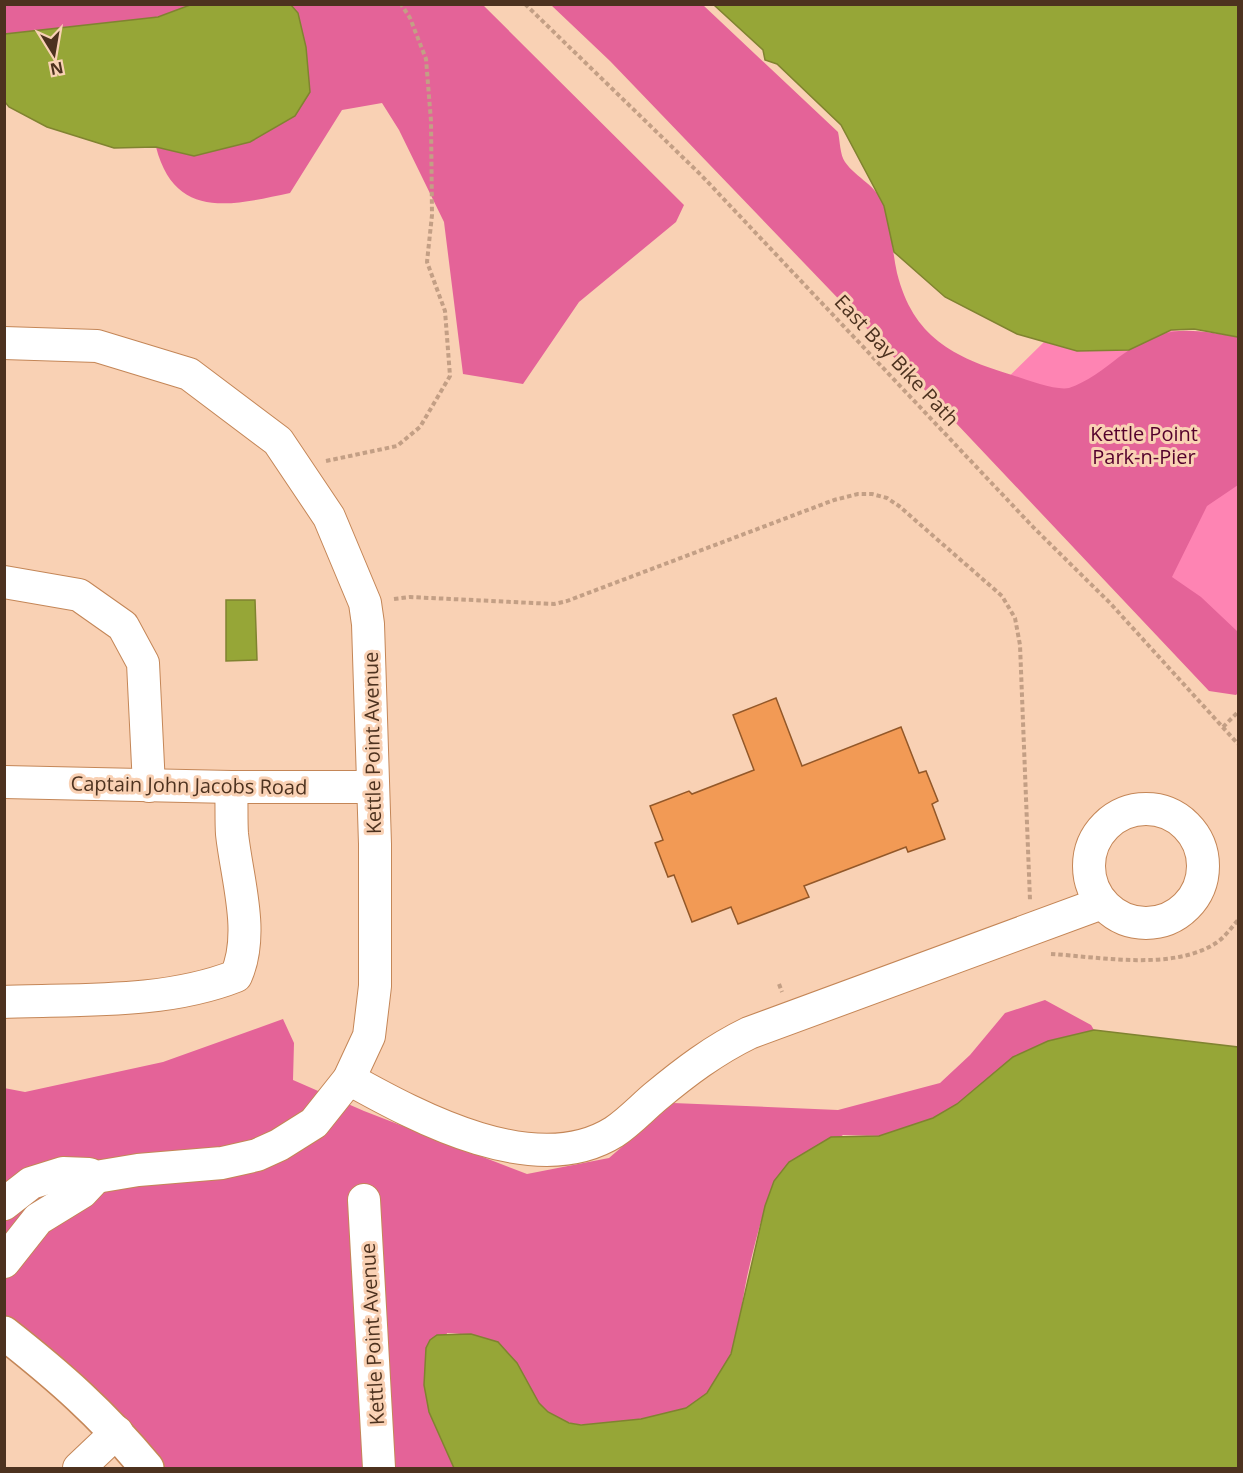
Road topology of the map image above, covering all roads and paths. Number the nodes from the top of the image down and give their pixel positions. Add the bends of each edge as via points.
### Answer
1 (401, 4) edge
2 (525, 4) edge
3 (4, 343) edge
4 (300, 473) junction
5 (4, 582) edge
6 (365, 603) junction
7 (1239, 712) edge
8 (1224, 727) junction
9 (1239, 744) edge
10 (4, 782) edge
11 (148, 786) junction
12 (231, 787) junction
13 (373, 787) junction
14 (1102, 903) dead end
15 (1239, 920) edge
16 (1032, 929) junction
17 (4, 1002) edge
18 (349, 1079) junction
19 (96, 1177) junction
20 (364, 1200) dead end
21 (4, 1204) edge
22 (4, 1262) edge
23 (4, 1334) edge
24 (117, 1432) junction
25 (79, 1468) edge
26 (147, 1468) edge
27 (379, 1468) edge

1 - 4 path via 426,59 432,215 427,262 445,312 450,376 420,427 397,446 334,457
2 - 8 path, East Bay Bike Path via 702,177
3 - 4 street, Kettle Point Avenue via 97,346 189,374 278,441
4 - 6 street, Kettle Point Avenue via 329,517
5 - 11 street via 79,595 123,626 143,663
6 - 13 street, Kettle Point Avenue via 370,643
6 - 16 path via 410,597 561,603 834,500 858,494 887,498 1002,596 1015,618 1020,645
7 - 8 path
8 - 9 path, East Bay Bike Path
10 - 11 street, Captain John Jacobs Road
11 - 12 street, Captain John Jacobs Road
12 - 13 street, Captain John Jacobs Road
12 - 17 street via 232,832 243,918 244,958 236,976 207,987 130,996
13 - 18 street, Kettle Point Avenue via 374,1005 369,1036
14 - 16 street
15 - 16 path via 1217,943 1189,956 1164,959 1034,954
16 - 18 street via 749,1033 718,1048 615,1131 579,1146 535,1149 467,1134 417,1116
18 - 19 street, Kettle Point Avenue via 314,1122 268,1150 222,1163
19 - 21 street, Kettle Point Avenue via 71,1172 44,1178
19 - 22 street via 81,1192 38,1219
20 - 27 street, Kettle Point Avenue
23 - 24 main road via 70,1385
24 - 25 street
24 - 26 main road

